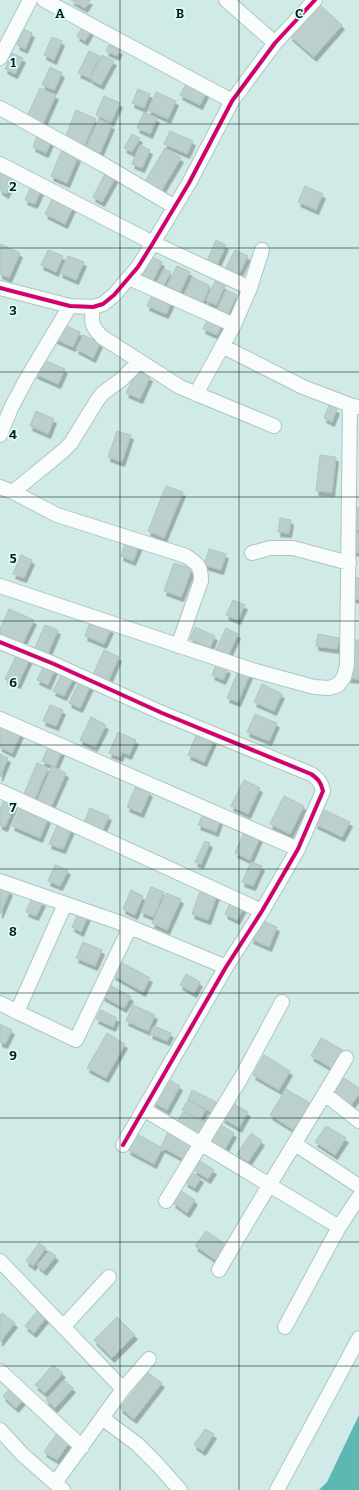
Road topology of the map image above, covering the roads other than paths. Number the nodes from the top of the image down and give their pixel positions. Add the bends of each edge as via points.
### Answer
1 (30, 0) edge
2 (226, 0) edge
3 (315, 0) edge
4 (50, 1) edge
5 (275, 43) junction
6 (0, 58) edge
7 (232, 101) junction
8 (0, 108) edge
9 (0, 164) edge
10 (174, 207) junction
11 (153, 243) junction
12 (262, 250) dead end
13 (129, 278) junction
14 (0, 288) edge
15 (250, 288) junction
16 (70, 306) junction
17 (93, 307) junction
18 (234, 325) junction
19 (222, 346) junction
20 (139, 362) junction
21 (196, 394) junction
22 (354, 406) edge
23 (274, 426) dead end
24 (0, 435) edge
25 (0, 487) edge
26 (13, 492) junction
27 (252, 553) dead end
28 (349, 563) junction
29 (0, 586) edge
30 (0, 642) edge
31 (178, 646) junction
32 (0, 719) edge
33 (0, 791) edge
34 (298, 849) junction
35 (0, 881) edge
36 (65, 904) junction
37 (262, 911) junction
38 (130, 927) junction
39 (226, 967) junction
40 (282, 1002) dead end
41 (0, 1003) edge
42 (17, 1012) junction
43 (346, 1058) dead end
44 (324, 1094) junction
45 (145, 1110) junction
46 (359, 1121) edge
47 (201, 1144) junction
48 (295, 1144) junction
49 (123, 1145) dead end
50 (269, 1184) junction
51 (359, 1186) edge
52 (359, 1197) edge
53 (166, 1201) dead end
54 (340, 1227) junction
55 (0, 1262) edge
56 (219, 1270) dead end
57 (109, 1277) dead end
58 (63, 1327) junction
59 (285, 1327) dead end
60 (359, 1338) edge
61 (149, 1359) dead end
62 (0, 1371) edge
63 (123, 1389) junction
64 (102, 1418) junction
65 (0, 1430) edge
66 (82, 1447) junction
67 (59, 1486) edge
68 (180, 1490) edge
69 (278, 1490) edge

1 - 6 street
2 - 5 street
3 - 5 street
4 - 7 street
5 - 7 street
7 - 10 street
8 - 10 street
9 - 11 street
10 - 11 street
11 - 13 street
11 - 15 street
12 - 15 street
13 - 17 street via 103,304
13 - 18 street
14 - 16 street
15 - 18 street
16 - 17 street
16 - 24 street via 27,378
17 - 20 street via 91,321 94,330
18 - 19 street
19 - 21 street
19 - 22 street via 303,387
20 - 21 street
20 - 26 street via 103,393 71,443
21 - 23 street
22 - 28 street
25 - 26 street
26 - 31 street via 57,515 186,556 197,564 201,572 201,581
27 - 28 street via 270,548 293,548
28 - 31 street via 347,664 344,677 338,685 330,688 314,686 252,670
29 - 31 street
30 - 34 street via 162,713 311,774 322,784 323,791
32 - 34 street
33 - 37 street
34 - 37 street
35 - 36 street
36 - 38 street
36 - 42 street
37 - 39 street
38 - 39 street
38 - 42 street via 76,1040
39 - 45 street
40 - 47 street via 242,1078
41 - 42 street
43 - 44 street
44 - 46 street
44 - 48 street
45 - 47 street
45 - 49 street
47 - 50 street
47 - 53 street
48 - 50 street
48 - 51 street
50 - 54 street
50 - 56 street
52 - 54 street
54 - 59 street
55 - 58 street
57 - 58 street
58 - 63 street
60 - 69 street
61 - 63 street
62 - 66 street
63 - 64 street
64 - 66 street
64 - 68 street via 137,1444
65 - 67 street via 23,1455
66 - 67 street

